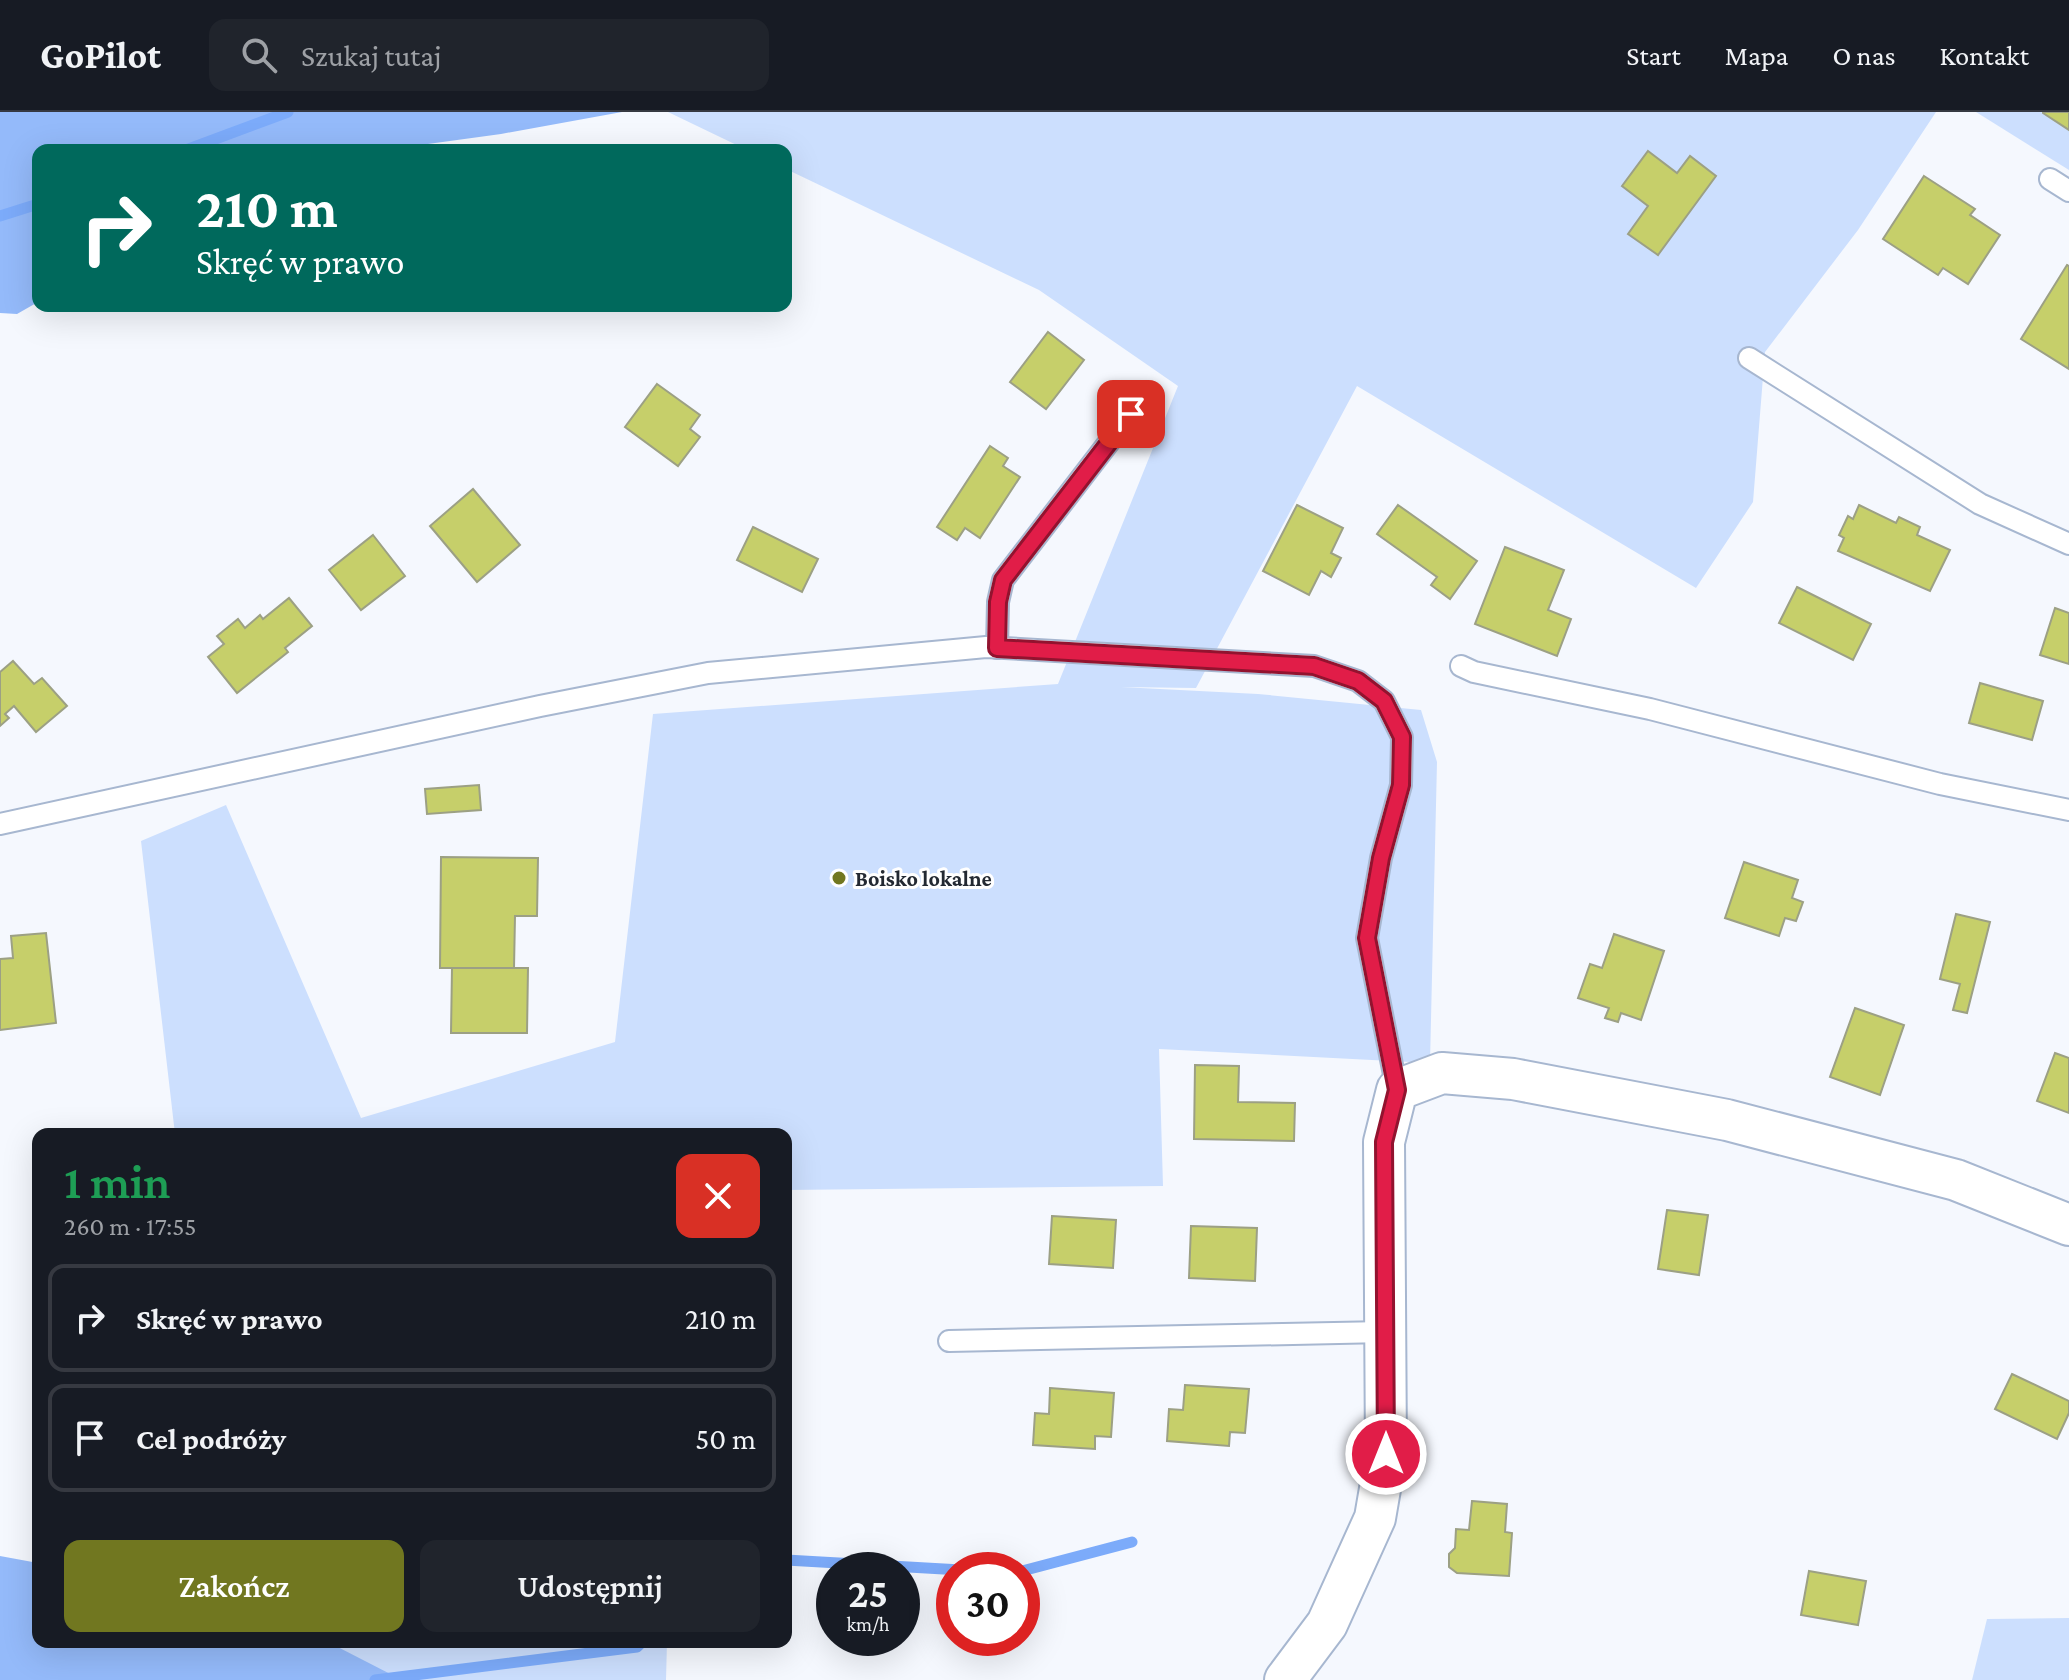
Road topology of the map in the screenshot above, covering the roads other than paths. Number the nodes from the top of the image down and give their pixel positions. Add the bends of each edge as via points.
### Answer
1 (2050, 179) dead end
2 (2069, 191) edge
3 (1749, 358) dead end
4 (1146, 394) dead end
5 (2069, 544) edge
6 (997, 648) junction
7 (1461, 666) dead end
8 (2069, 810) edge
9 (0, 824) edge
10 (1397, 1090) junction
11 (2069, 1225) edge
12 (1385, 1332) junction
13 (949, 1341) dead end
14 (1285, 1680) edge

1 - 2 lane
3 - 5 lane via 1980,504
4 - 6 lane via 1003,580
6 - 9 lane via 708,673
6 - 10 lane via 1314,666 1358,681 1384,701 1402,737 1401,785 1367,938
7 - 8 lane via 1940,784
10 - 11 street via 1442,1073 1513,1079 1727,1120 1956,1180
10 - 12 street via 1384,1142
12 - 13 lane
12 - 14 street via 1386,1454 1375,1518 1327,1624

